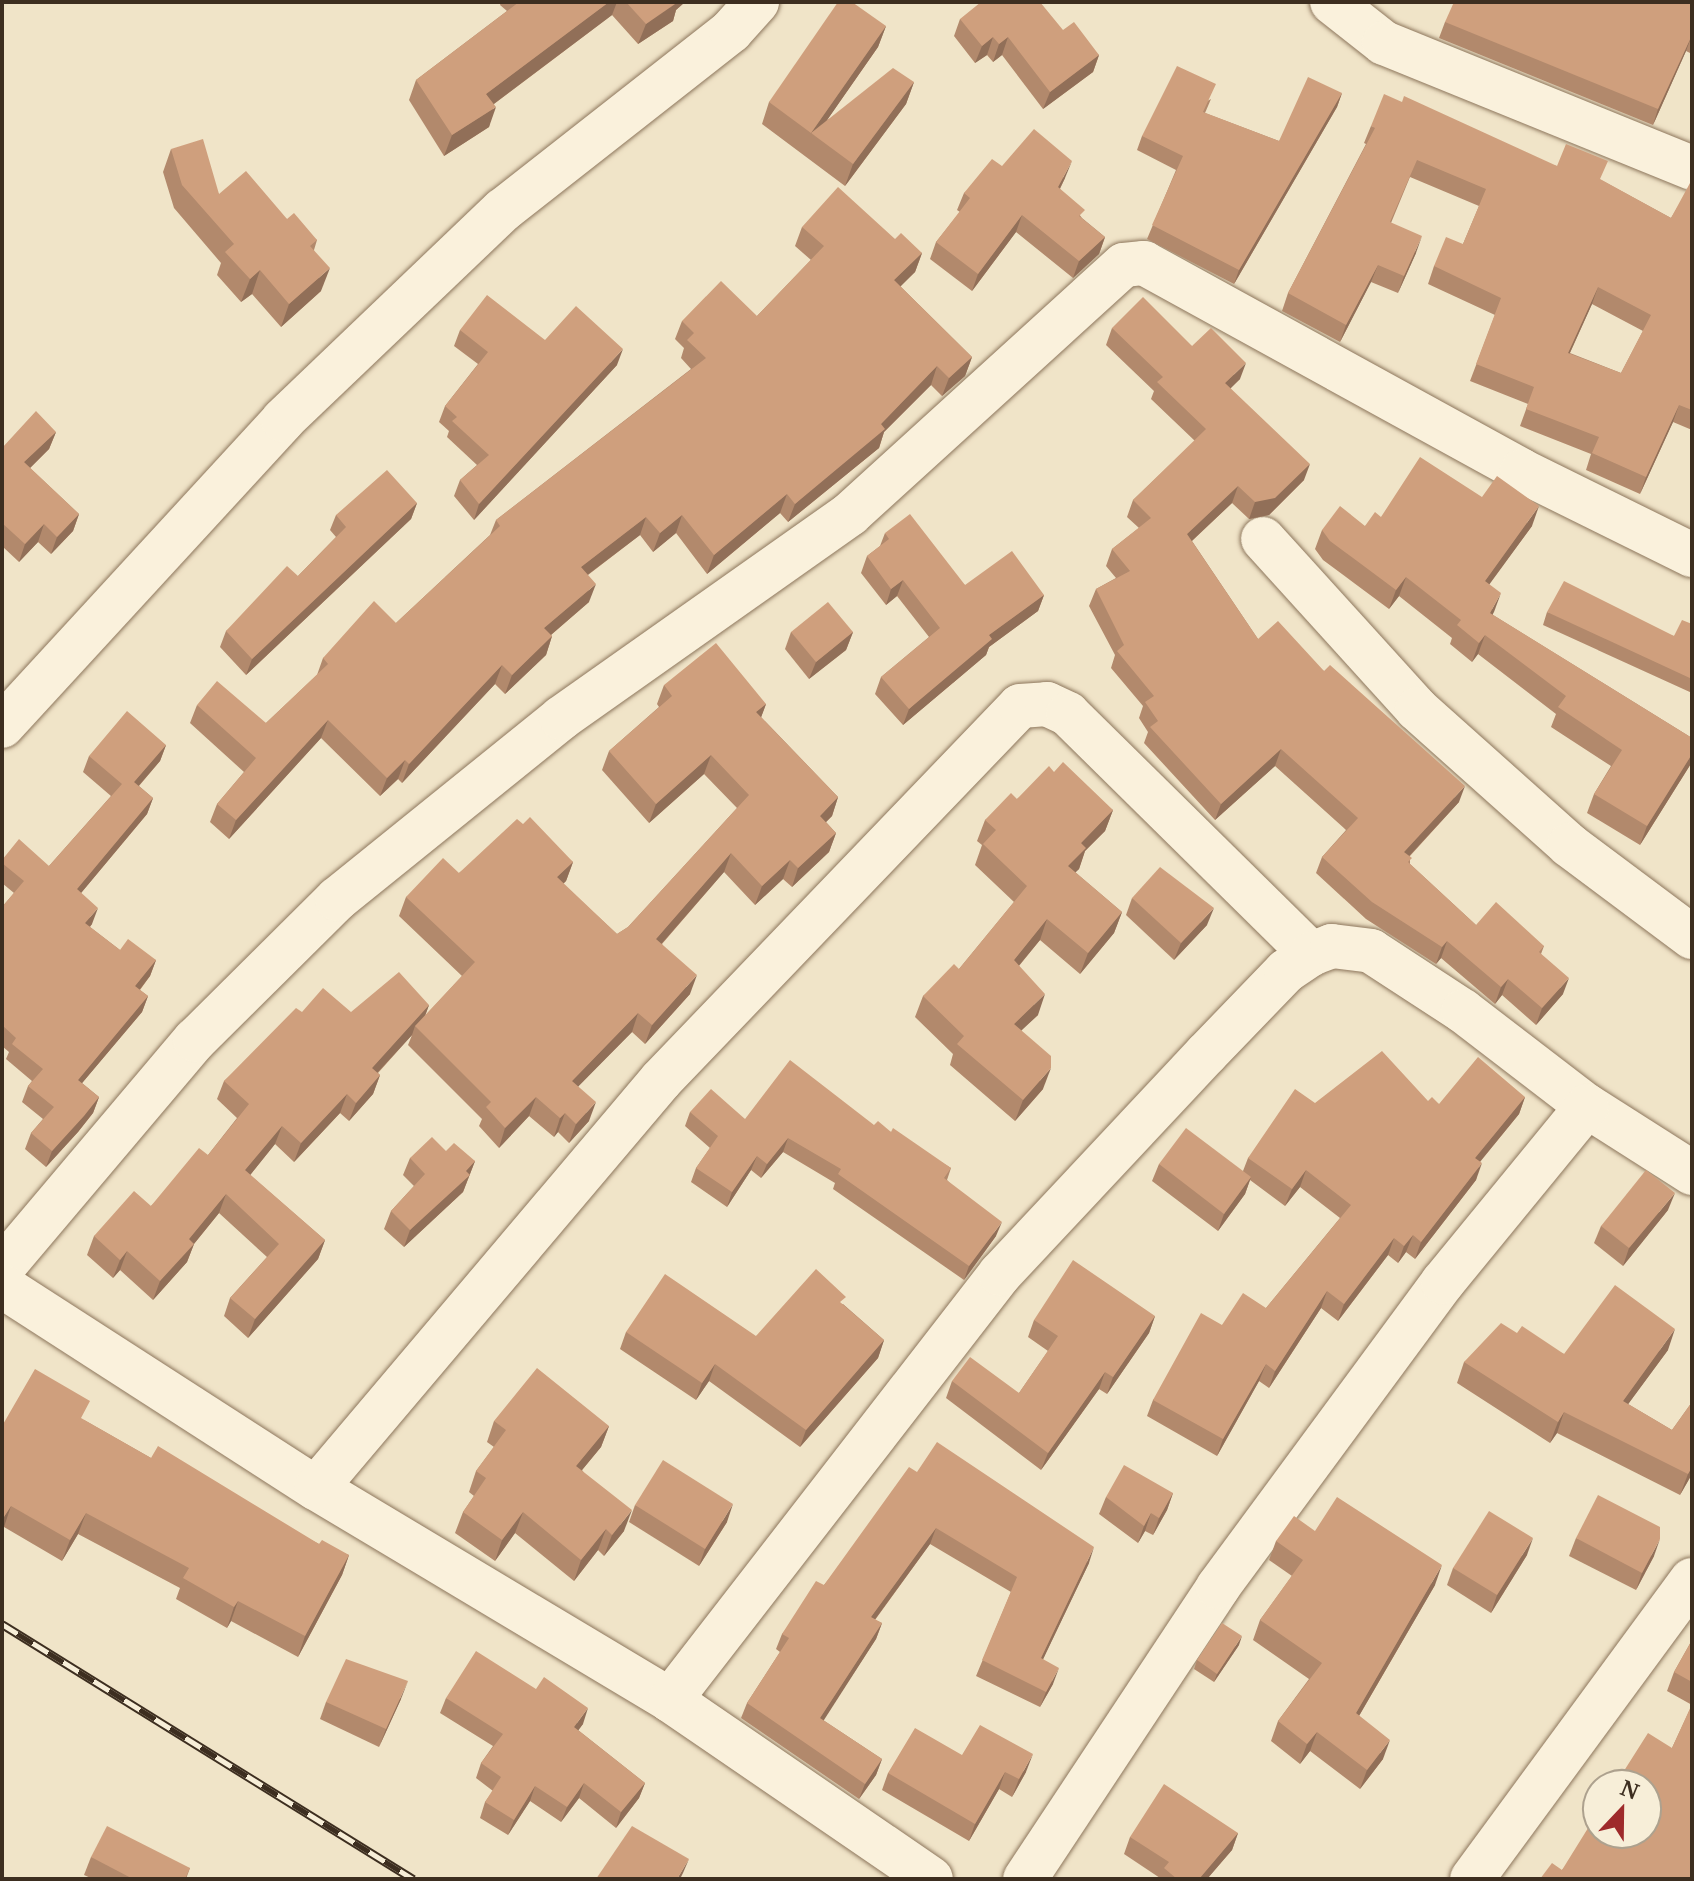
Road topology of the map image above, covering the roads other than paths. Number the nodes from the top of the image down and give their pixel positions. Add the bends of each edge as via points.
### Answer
1 (757, 2) edge
2 (1332, 2) edge
3 (1692, 168) edge
4 (1263, 539) dead end
5 (1692, 555) edge
6 (2, 726) edge
7 (1692, 937) edge
8 (1311, 954) junction
9 (1587, 1106) junction
10 (1692, 1173) edge
11 (2, 1268) edge
12 (2, 1286) edge
13 (316, 1488) junction
14 (1692, 1580) edge
15 (670, 1700) junction
16 (931, 1879) edge
17 (1025, 1879) edge
18 (1472, 1879) edge

1 - 6 street via 731,31 503,210 283,420
2 - 3 street via 1384,43
4 - 7 street via 1417,709 1569,845
5 - 11 street via 1522,471 1144,263 1124,265 850,514 561,718 337,899 195,1040
8 - 9 street via 1332,946 1371,951 1463,1011
8 - 13 street via 1068,714 1047,704 1020,706 661,1080
8 - 15 street via 1286,971 1216,1043 1000,1274
9 - 10 street
9 - 17 street via 1443,1282 1218,1587
12 - 13 street
13 - 15 street
14 - 18 street
15 - 16 street

